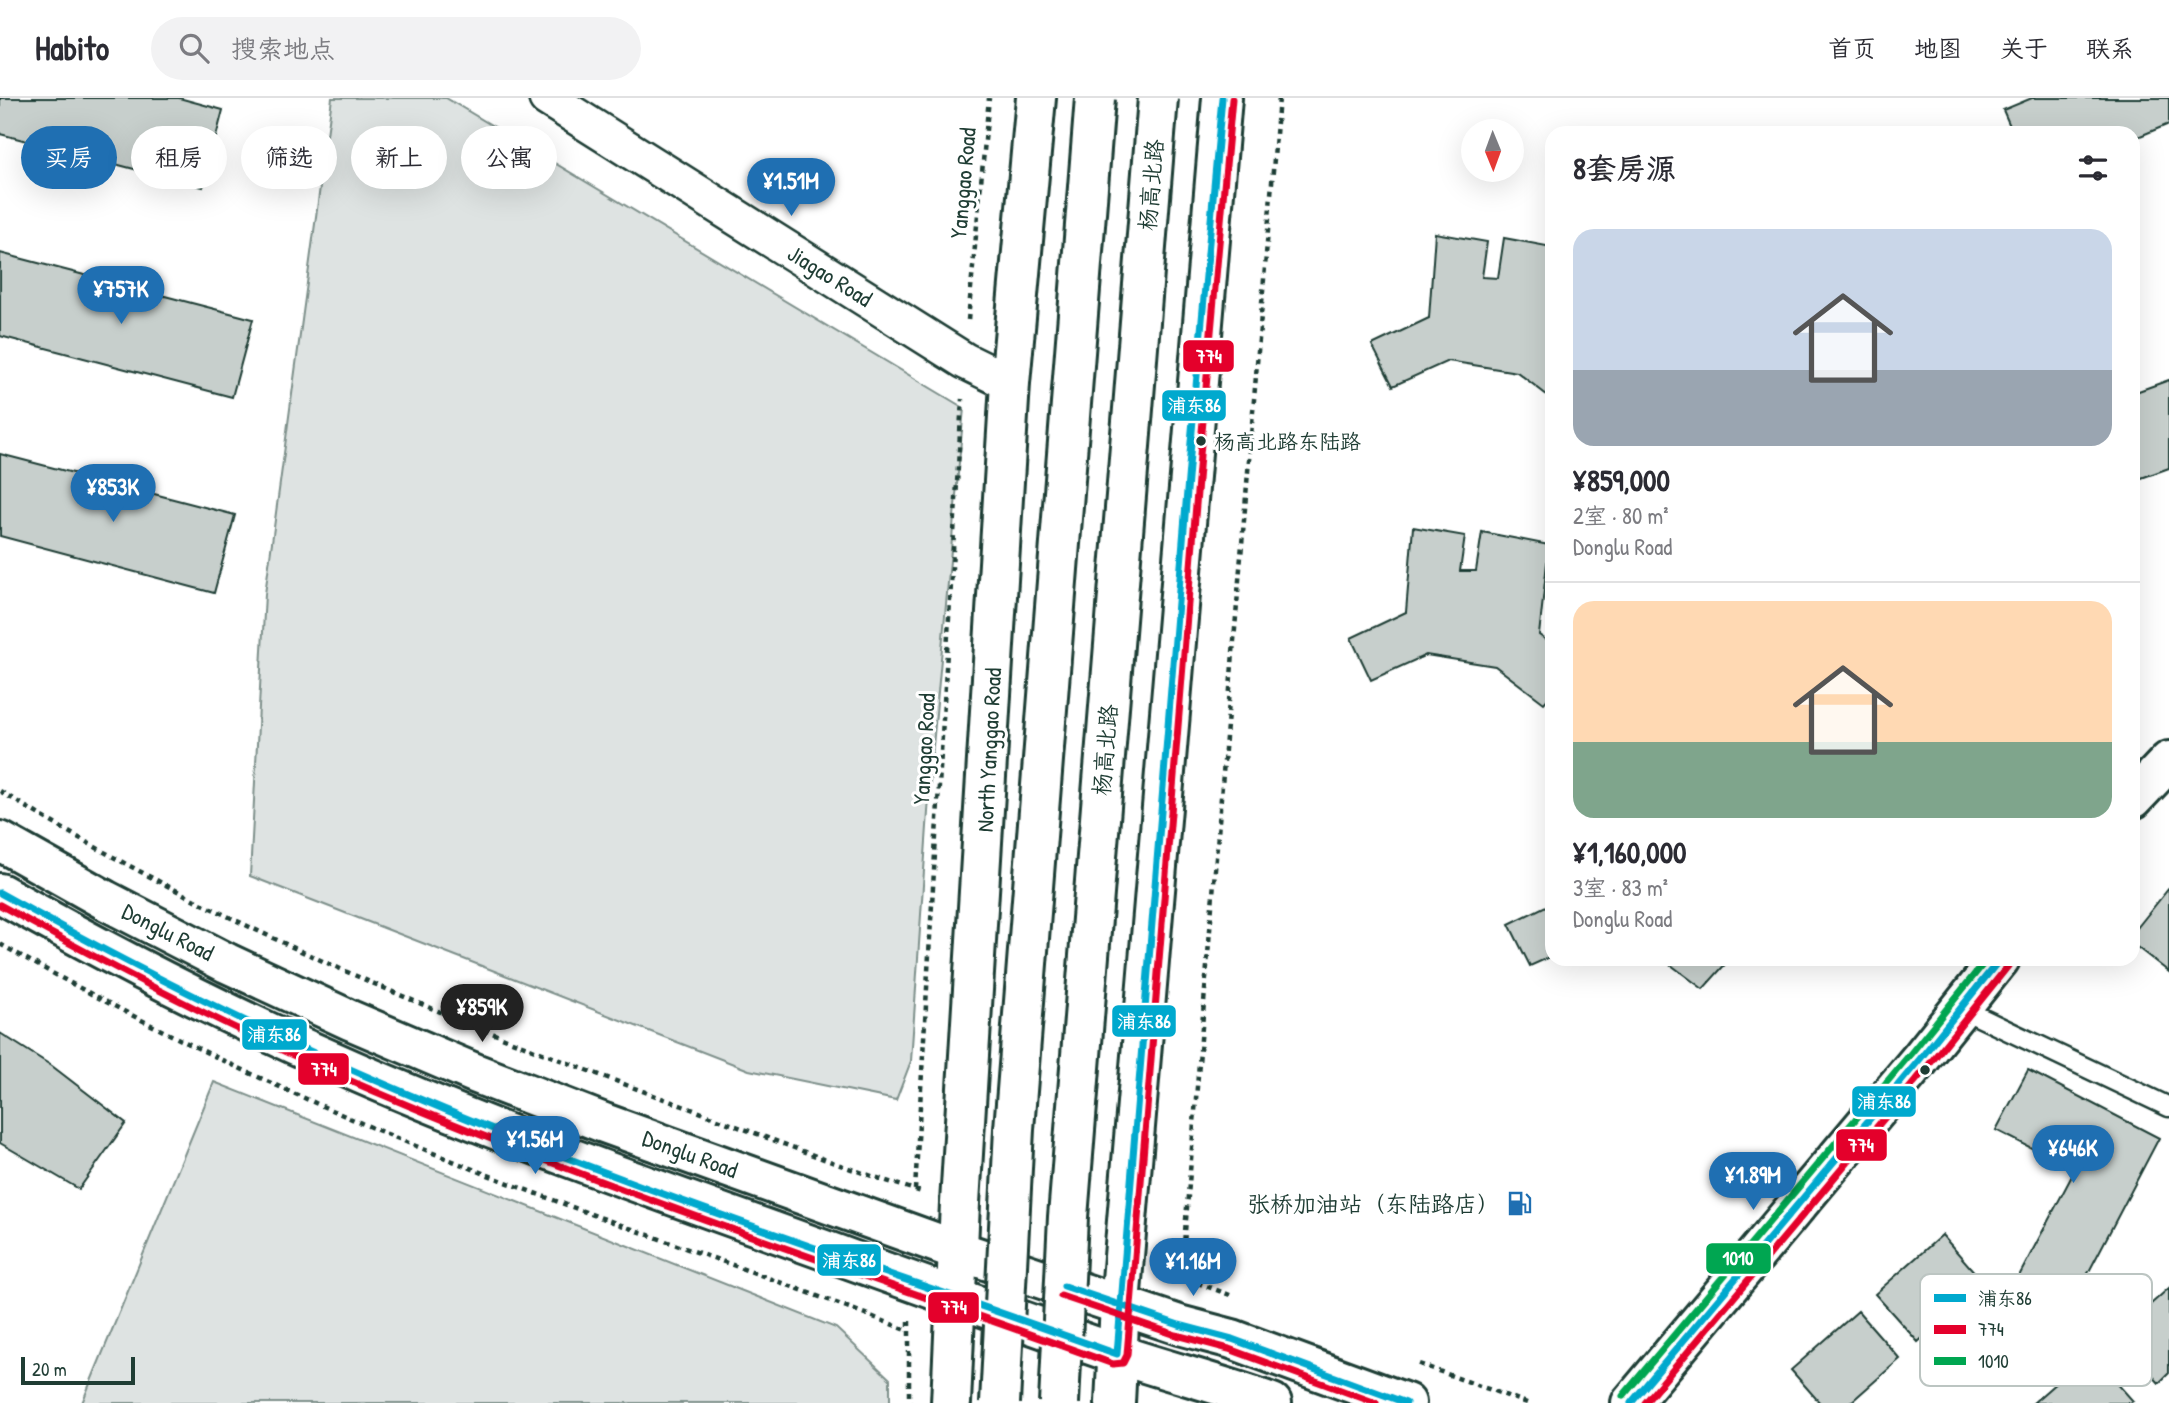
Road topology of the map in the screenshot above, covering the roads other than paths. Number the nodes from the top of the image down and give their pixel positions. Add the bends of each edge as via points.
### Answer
1 (547, 98) edge
2 (1035, 98) edge
3 (1095, 98) edge
4 (1158, 98) edge
5 (1222, 98) edge
6 (1010, 383) junction
7 (2169, 761) edge
8 (2140, 792) edge
9 (0, 841) edge
10 (0, 893) edge
11 (1994, 966) edge
12 (1960, 1008) junction
13 (2169, 1107) edge
14 (959, 1251) junction
15 (955, 1296) junction
16 (1120, 1304) junction
17 (1117, 1354) junction
18 (951, 1403) edge
19 (1000, 1403) edge
20 (1059, 1403) edge
21 (1115, 1403) edge
22 (1272, 1403) edge
23 (1406, 1403) edge
24 (1631, 1403) edge

1 - 6 street, Jiagao Road via 965,361
2 - 6 main road, North Yanggao Road
3 - 19 main road, bridge via 1014,1129
4 - 20 main road, 杨高北路, bridge via 1068,1217
5 - 16 main road
6 - 14 main road, North Yanggao Road
7 - 8 main road
9 - 14 main road, Donglu Road via 227,963 363,1026 591,1118
10 - 15 main road, Donglu Road via 194,997 460,1116
11 - 12 main road
12 - 13 lane
12 - 24 main road
14 - 15 main road, North Yanggao Road
14 - 16 main road, Donglu Road
15 - 17 main road, Donglu Road
15 - 18 main road, North Yanggao Road
16 - 17 main road
16 - 23 main road, Donglu Road via 1232,1339
17 - 21 main road
17 - 22 main road, Donglu Road

